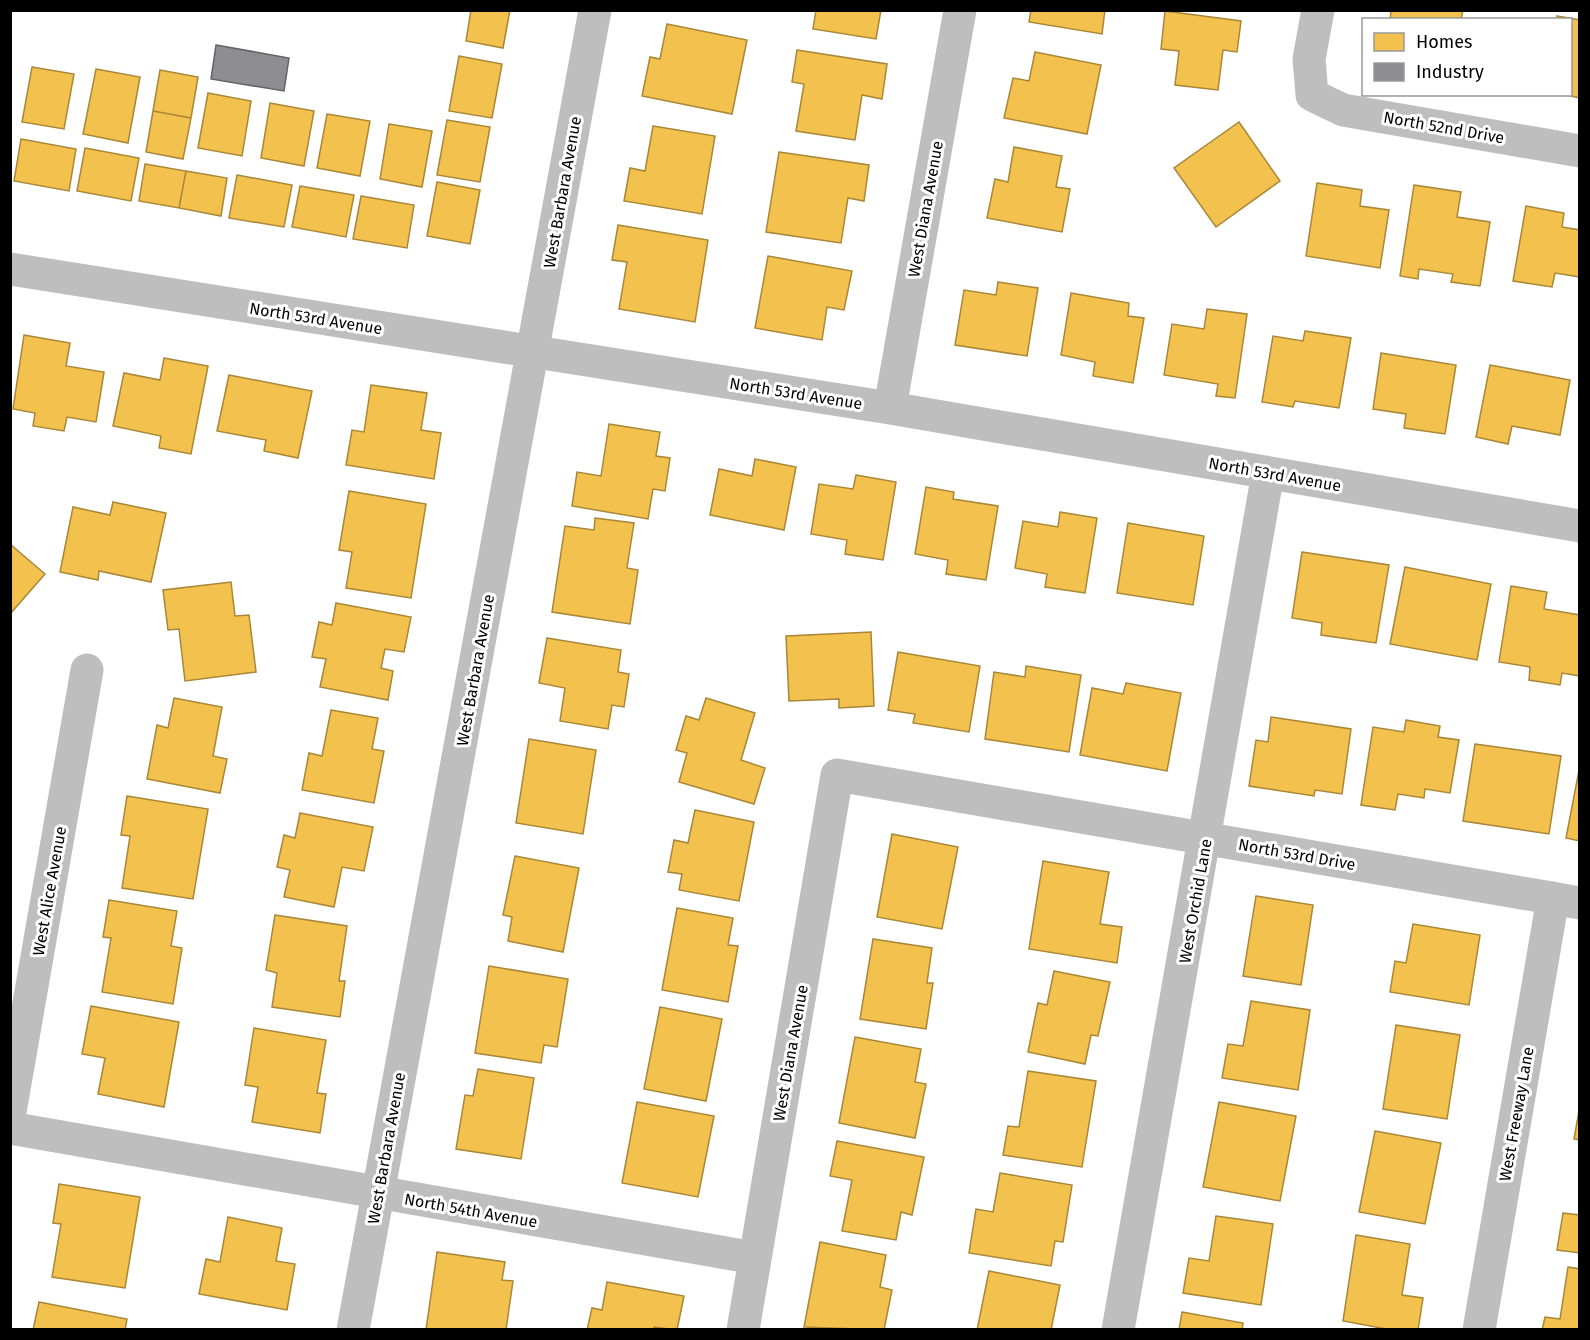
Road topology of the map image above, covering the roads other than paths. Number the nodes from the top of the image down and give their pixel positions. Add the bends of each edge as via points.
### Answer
1 (595, 10) edge
2 (960, 10) edge
3 (1318, 10) edge
4 (1580, 151) edge
5 (10, 269) edge
6 (533, 353) junction
7 (890, 408) junction
8 (1268, 472) junction
9 (1580, 526) edge
10 (87, 670) dead end
11 (837, 776) joint
12 (1206, 838) junction
13 (1566, 900) edge
14 (10, 1112) edge
15 (10, 1128) edge
16 (378, 1194) junction
17 (756, 1258) junction
18 (353, 1329) edge
19 (743, 1329) edge
20 (1118, 1329) edge
21 (1479, 1329) edge

1 - 6 street, West Barbara Avenue
2 - 7 street, West Diana Avenue
3 - 4 street, North 52nd Drive via 1309,59 1312,95 1343,110
5 - 6 street, North 53rd Avenue
6 - 7 street, North 53rd Avenue
6 - 16 street, West Barbara Avenue
7 - 8 street, North 53rd Avenue
8 - 9 street, North 53rd Avenue
8 - 12 street, West Orchid Lane
10 - 14 street, West Alice Avenue
11 - 12 street, North 53rd Drive
11 - 17 street, West Diana Avenue
12 - 13 street, North 53rd Drive
12 - 20 street, West Orchid Lane
13 - 21 street, West Freeway Lane
15 - 16 street, North 54th Avenue
16 - 17 street, North 54th Avenue
16 - 18 street, West Barbara Avenue
17 - 19 street, West Diana Avenue

